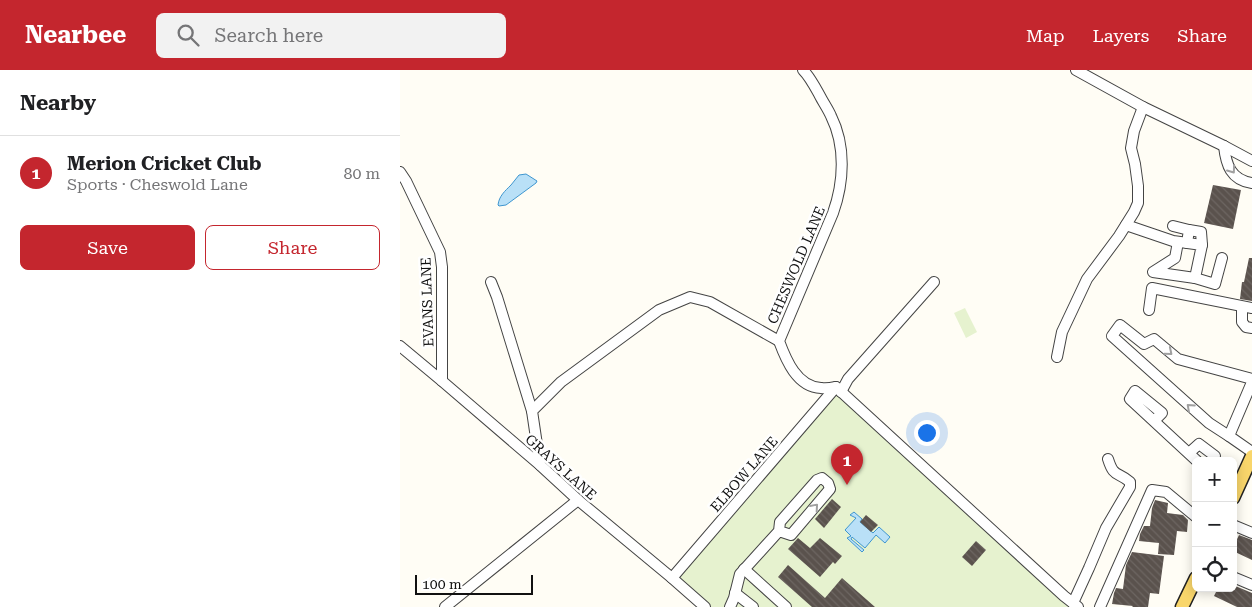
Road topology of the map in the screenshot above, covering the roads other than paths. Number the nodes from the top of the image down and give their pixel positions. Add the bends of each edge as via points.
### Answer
1 (803, 70) edge
2 (1076, 70) edge
3 (1143, 107) junction
4 (1224, 146) junction
5 (1252, 161) edge
6 (400, 172) edge
7 (1252, 183) edge
8 (1126, 225) junction
9 (1173, 226) dead end
10 (1189, 230) junction
11 (1182, 242) junction
12 (1202, 245) junction
13 (1175, 258) junction
14 (1222, 258) dead end
15 (1173, 275) junction
16 (1195, 278) junction
17 (491, 282) dead end
18 (934, 282) dead end
19 (1247, 308) edge
20 (1149, 310) dead end
21 (1252, 328) edge
22 (779, 341) junction
23 (400, 346) edge
24 (1057, 357) dead end
25 (1252, 380) edge
26 (442, 381) junction
27 (839, 389) junction
28 (532, 411) junction
29 (1154, 421) dead end
30 (1229, 436) junction
31 (1252, 452) edge
32 (1188, 453) junction
33 (1252, 456) edge
34 (1192, 457) edge
35 (1214, 457) edge
36 (1108, 459) dead end
37 (540, 465) junction
38 (1237, 489) edge
39 (578, 500) junction
40 (1192, 514) edge
41 (1237, 527) edge
42 (780, 531) junction
43 (1252, 533) edge
44 (744, 569) junction
45 (672, 578) junction
46 (1237, 579) edge
47 (1192, 586) edge
48 (1252, 586) edge
49 (735, 593) junction
50 (1075, 605) edge
51 (445, 607) edge
52 (705, 607) edge
53 (730, 607) edge
54 (753, 607) edge
55 (786, 607) edge
56 (1100, 607) edge
57 (1182, 607) edge

1 - 22 street, CHESWOLD LANE via 832,116 841,151 842,175 833,213
2 - 3 street
3 - 4 street
3 - 8 street via 1131,148 1138,203
4 - 5 street
4 -> 7 street via 1229,169 1239,179
6 - 26 street, EVANS LANE via 440,252
8 - 11 street
8 - 24 street via 1087,279 1062,332
9 - 10 street
10 - 11 street
10 - 12 street via 1201,232
11 - 12 street
11 - 13 street
12 - 16 street
13 - 15 street
13 - 15 street via 1153,272
14 - 16 street via 1215,284
15 - 16 street
17 - 28 street
18 - 27 street, ELBOW LANE
19 - 20 street via 1152,288
19 - 21 street via 1242,322
22 - 27 street, CHESWOLD LANE via 789,366 807,385
22 - 28 street via 710,302 690,297 659,310 561,382
23 - 26 street, GRAYS LANE
25 - 30 street
30 -> 25 street via 1209,423 1112,336 1120,325 1144,344 1154,340 1178,359
26 - 37 street, GRAYS LANE
27 - 45 street, ELBOW LANE
27 - 50 street
28 - 37 street
29 - 32 street
30 - 31 street
32 - 34 street
32 - 35 street via 1199,444
33 - 38 main road
36 - 50 street via 1111,470 1130,482 1130,487 1106,528
37 - 39 street, GRAYS LANE
39 - 45 street, GRAYS LANE
39 - 51 street
40 - 56 street via 1166,492 1152,490
41 - 43 street
42 -> 42 street via 791,535 830,490 828,483 822,478 817,480 780,522
42 - 44 street
44 - 49 street
44 - 55 street
45 - 52 street, GRAYS LANE
46 - 48 street
47 - 57 main road
49 - 53 street
49 - 54 street

